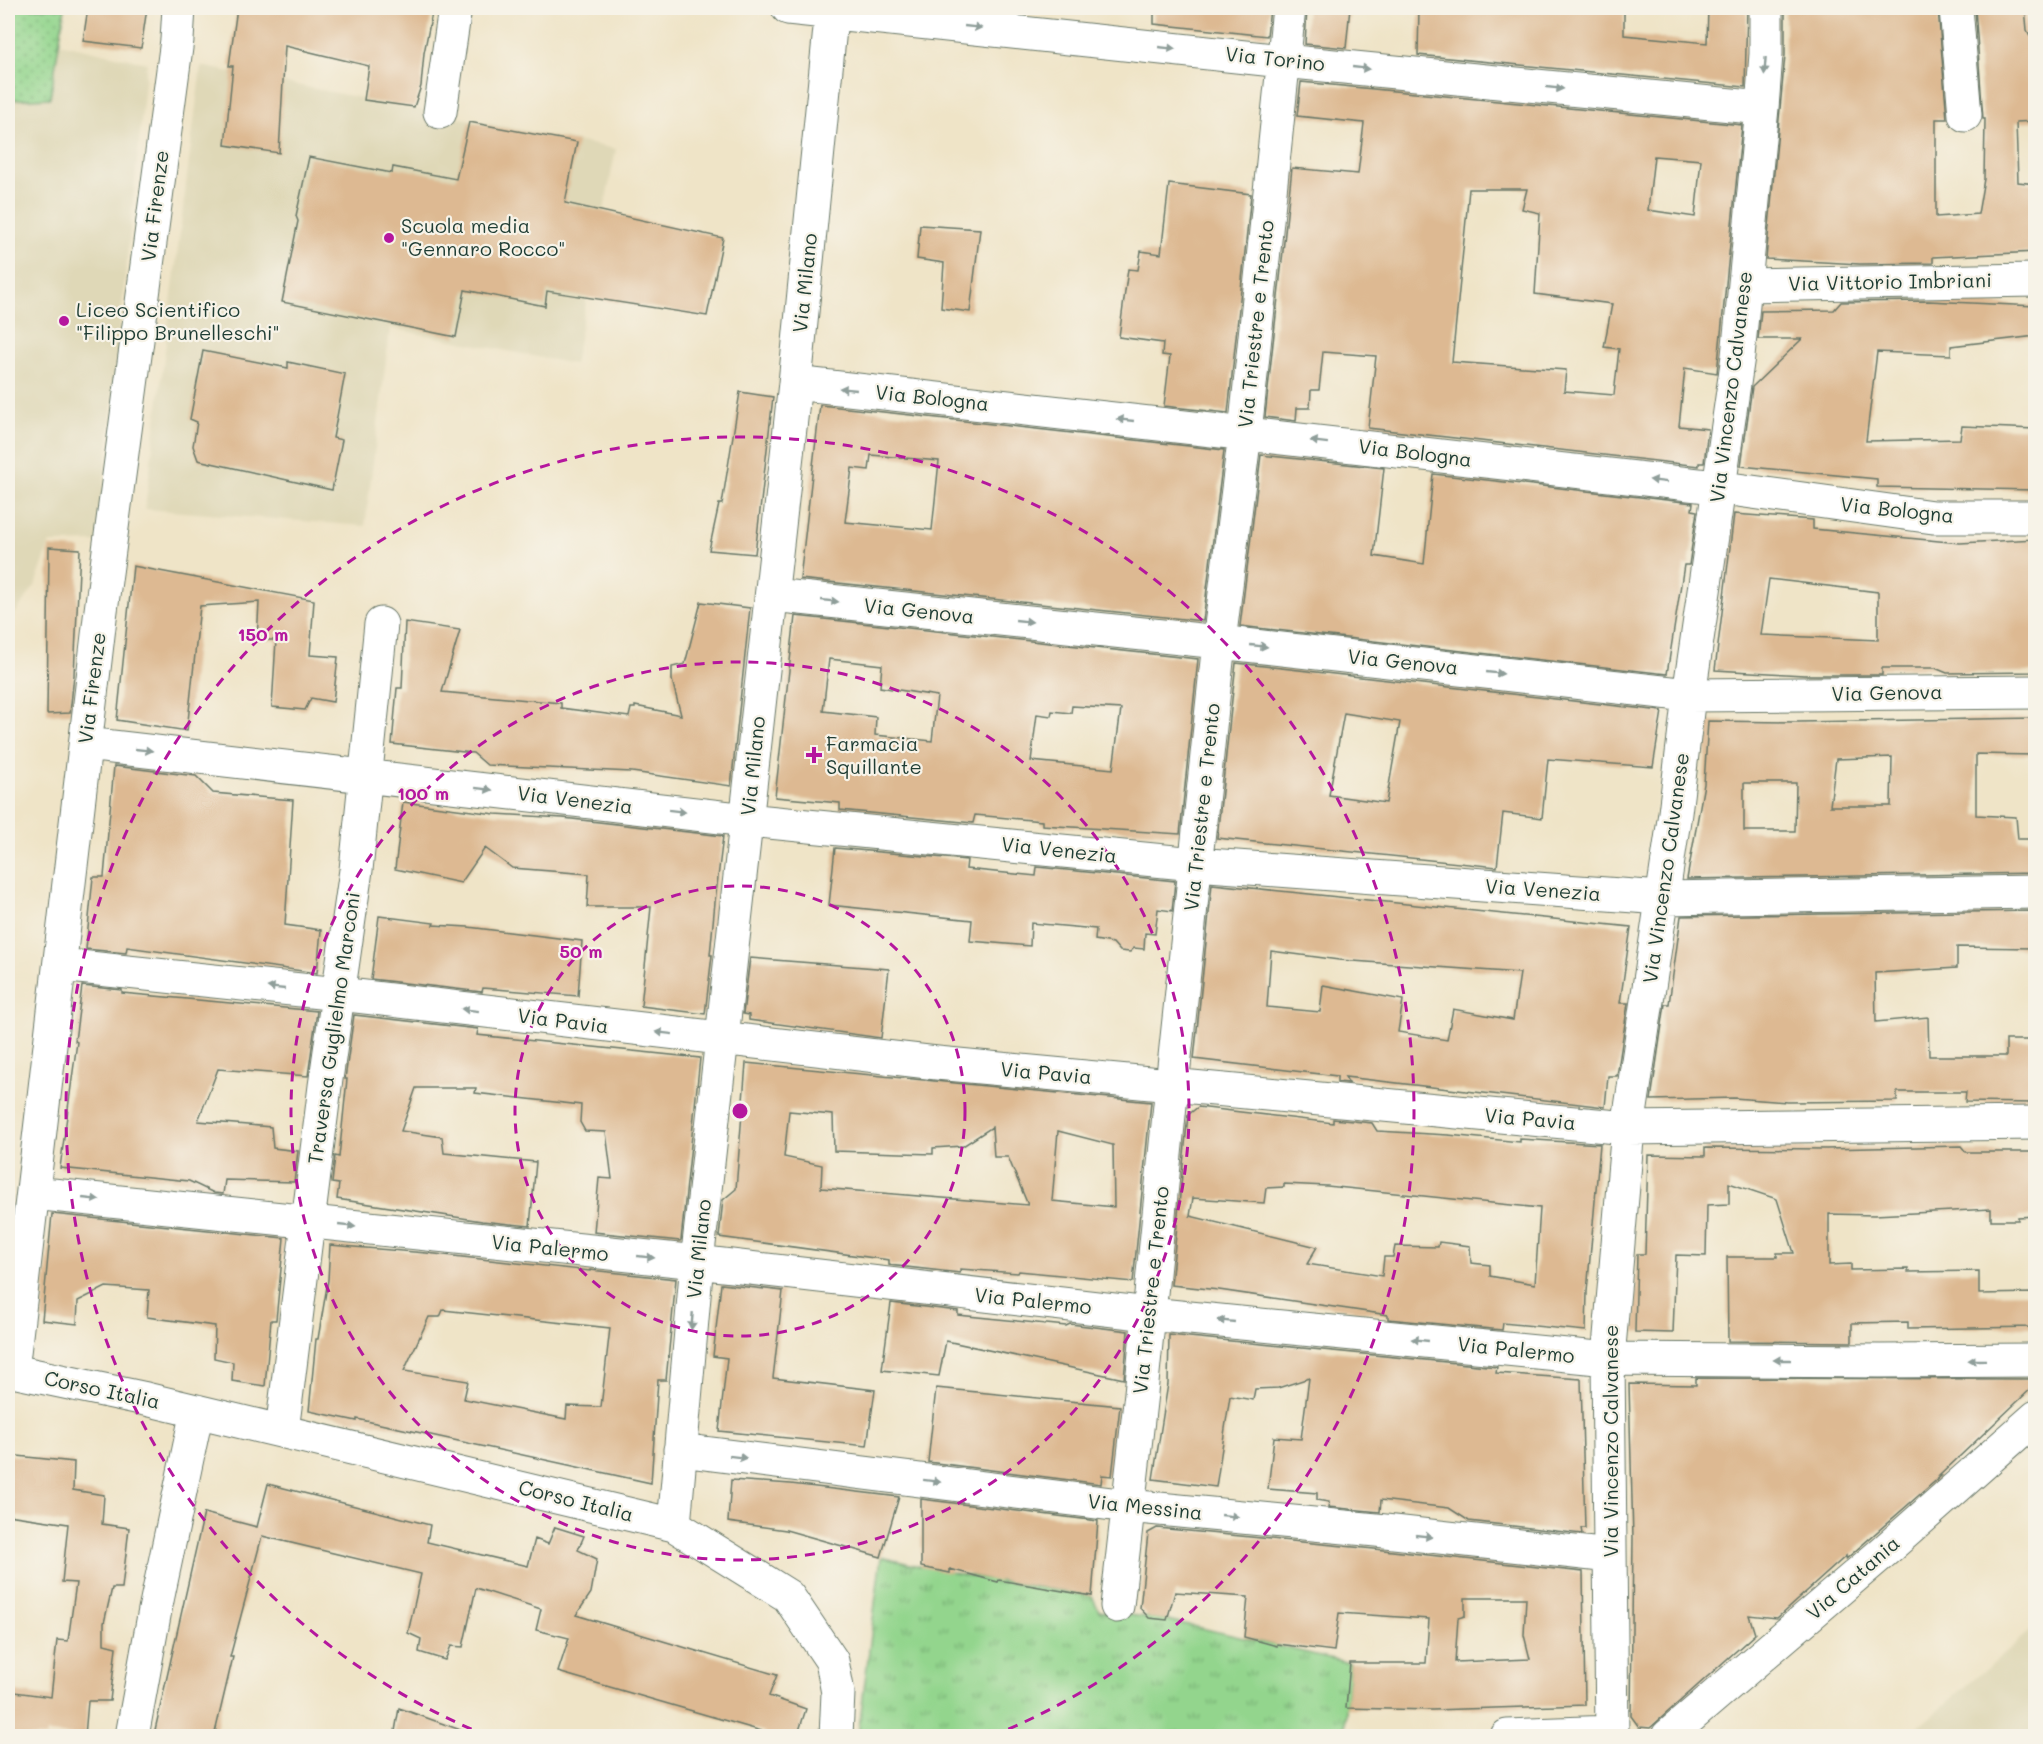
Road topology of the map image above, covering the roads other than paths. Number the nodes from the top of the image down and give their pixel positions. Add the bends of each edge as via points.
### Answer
1 (179, 8) edge
2 (455, 8) edge
3 (788, 8) edge
4 (1288, 8) edge
5 (1766, 8) edge
6 (1956, 8) edge
7 (832, 10) edge
8 (1283, 61) junction
9 (1762, 108) junction
10 (440, 112) dead end
11 (1965, 116) dead end
12 (2036, 280) edge
13 (1745, 285) junction
14 (795, 383) junction
15 (1245, 433) junction
16 (1718, 488) junction
17 (2036, 517) edge
18 (771, 595) junction
19 (381, 624) dead end
20 (1219, 642) junction
21 (2036, 692) edge
22 (1689, 695) junction
23 (86, 744) junction
24 (367, 776) junction
25 (747, 820) junction
26 (1195, 864) junction
27 (2036, 892) edge
28 (1662, 898) junction
29 (60, 965) junction
30 (339, 994) junction
31 (722, 1040) junction
32 (1172, 1085) junction
33 (2036, 1123) edge
34 (1628, 1128) junction
35 (33, 1193) junction
36 (308, 1221) junction
37 (697, 1262) junction
38 (1149, 1314) junction
39 (1608, 1359) junction
40 (2036, 1360) edge
41 (10, 1370) edge
42 (196, 1410) junction
43 (2036, 1417) edge
44 (282, 1431) junction
45 (680, 1450) junction
46 (1128, 1506) junction
47 (674, 1525) junction
48 (1610, 1556) junction
49 (1117, 1606) dead end
50 (1612, 1734) edge
51 (132, 1737) edge
52 (836, 1737) edge
53 (1508, 1737) edge
54 (1668, 1737) edge

1 - 23 street, Via Firenze
2 - 10 street
3 - 7 street, Via Torino
4 - 8 street, Via Triestre e Trento
5 -> 9 street, Via Vincenzo Calvanese
6 - 11 street
7 -> 8 street, Via Torino
7 - 14 street, Via Milano
8 -> 9 street, Via Torino
8 - 15 street, Via Triestre e Trento
9 - 13 street, Via Vincenzo Calvanese
12 - 13 street, Via Vittorio Imbriani
13 - 16 street, Via Vincenzo Calvanese
15 -> 14 street, Via Bologna
14 - 18 street, Via Milano
16 -> 15 street, Via Bologna
15 - 20 street, Via Triestre e Trento
16 - 17 street, Via Bologna via 1933,517
16 - 22 street, Via Vincenzo Calvanese
18 -> 20 street, Via Genova
18 - 25 street, Via Milano
19 - 24 street, Traversa Guglielmo Marconi
20 -> 22 street, Via Genova
20 - 26 street, Via Triestre e Trento
21 - 22 street, Via Genova
22 - 28 street, Via Vincenzo Calvanese
23 -> 24 street, Via Venezia
23 - 29 street, Via Firenze
24 -> 25 street, Via Venezia
24 - 30 street, Traversa Guglielmo Marconi
25 - 26 street, Via Venezia
25 - 31 street, Via Milano
26 - 28 street, Via Venezia
26 - 32 street, Via Triestre e Trento
27 - 28 street, Via Venezia
28 - 34 street, Via Vincenzo Calvanese
30 -> 29 street, Via Pavia
29 - 35 street, Via Firenze
31 -> 30 street, Via Pavia
30 - 36 street, Traversa Guglielmo Marconi
31 - 32 street, Via Pavia
31 - 37 street, Via Milano
32 - 34 street, Via Pavia
32 - 38 street, Via Triestre e Trento
33 - 34 street, Via Pavia
34 - 39 street, Via Vincenzo Calvanese
35 -> 36 street, Via Palermo
35 - 41 street, Via Firenze
36 -> 37 street, Via Palermo
36 - 44 street, Traversa Guglielmo Marconi
37 - 38 street, Via Palermo
37 -> 45 street, Via Milano
39 -> 38 street, Via Palermo
38 - 46 street, Via Triestre e Trento
40 -> 39 street, Via Palermo
39 - 48 street, Via Vincenzo Calvanese
41 - 42 street, Corso Italia
42 - 44 street, Corso Italia
42 - 51 street
43 - 54 street, Via Catania
44 - 47 street, Corso Italia
45 -> 46 street, Via Messina
45 - 47 street, Via Milano
46 -> 48 street, Via Messina
46 - 49 street, Via Triestre e Trento
47 - 52 street, Corso Italia via 788,1596 832,1661 838,1693
48 - 50 street, Via Vincenzo Calvanese
50 - 53 street, Via Vincenzo Calvanese

